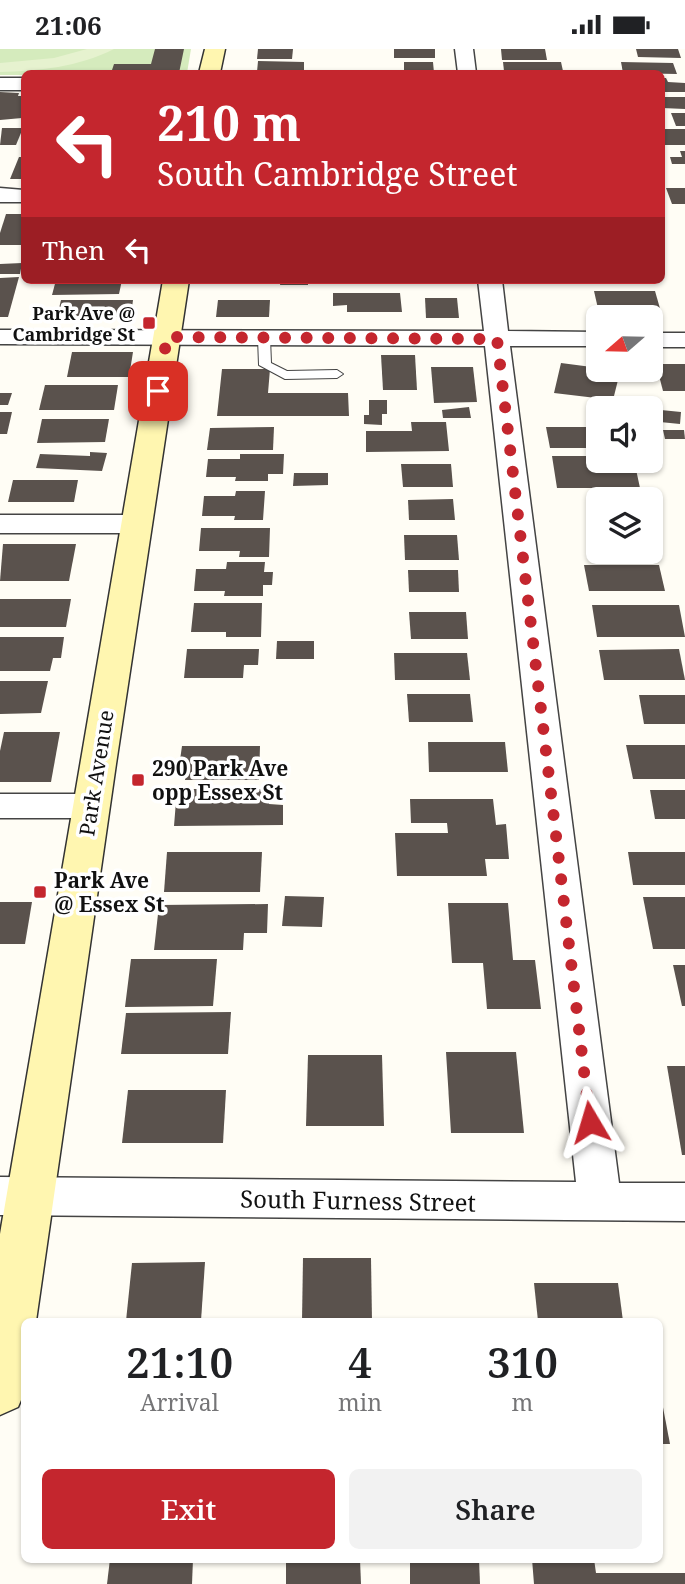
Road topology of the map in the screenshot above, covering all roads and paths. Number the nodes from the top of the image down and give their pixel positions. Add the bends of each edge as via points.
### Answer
1 (215, 49) edge
2 (464, 49) edge
3 (211, 70) edge
4 (467, 70) edge
5 (0, 84) edge
6 (21, 84) edge
7 (0, 195) edge
8 (21, 196) edge
9 (175, 284) edge
10 (490, 284) edge
11 (0, 337) edge
12 (167, 337) junction
13 (264, 338) junction
14 (497, 339) junction
15 (586, 339) edge
16 (663, 339) edge
17 (685, 340) edge
18 (337, 374) dead end
19 (0, 524) edge
20 (136, 524) junction
21 (0, 806) edge
22 (90, 806) junction
23 (15, 1196) edge
24 (685, 1202) edge
25 (600, 1203) junction
26 (0, 1390) edge

1 - 3 main road
2 - 4 street
5 - 6 street
7 - 8 street
9 - 12 main road, Park Avenue
10 - 14 street
11 - 12 street
12 - 13 street
12 - 20 main road, Park Avenue
13 - 14 street
13 - 18 lane via 265,365 285,375
14 - 15 street
14 - 25 street
16 - 17 street
19 - 20 street
20 - 22 main road, Park Avenue
21 - 22 street
22 - 23 main road, Park Avenue
23 - 25 street, South Furness Street
23 - 26 main road, Park Avenue
24 - 25 street, South Furness Street

